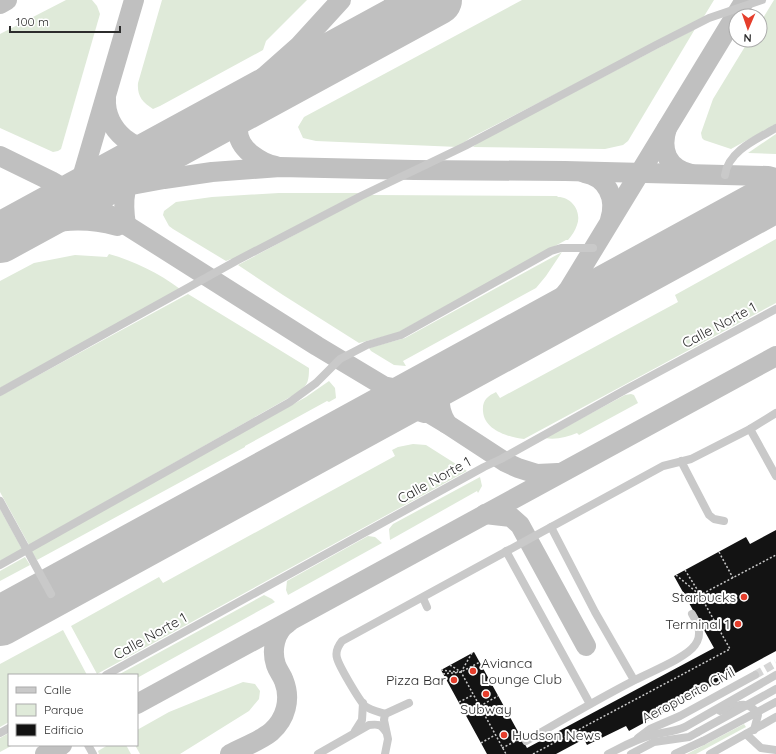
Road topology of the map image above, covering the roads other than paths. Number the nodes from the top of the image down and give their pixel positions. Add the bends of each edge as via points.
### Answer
1 (762, 0) edge
2 (776, 128) edge
3 (725, 175) dead end
4 (593, 248) dead end
5 (776, 310) edge
6 (0, 392) edge
7 (776, 413) edge
8 (750, 429) junction
9 (681, 461) junction
10 (776, 476) edge
11 (0, 501) edge
12 (724, 521) dead end
13 (550, 527) junction
14 (26, 550) junction
15 (506, 551) junction
16 (0, 565) edge
17 (474, 570) junction
18 (478, 578) dead end
19 (51, 594) dead end
20 (422, 598) junction
21 (427, 607) dead end
22 (692, 614) dead end
23 (108, 674) edge
24 (755, 675) tunnel mouth
25 (776, 675) edge
26 (634, 680) junction
27 (776, 689) edge
28 (776, 702) edge
29 (363, 703) junction
30 (409, 703) dead end
31 (590, 704) junction
32 (385, 714) junction
33 (704, 716) junction
34 (776, 717) edge
35 (750, 732) junction
36 (387, 733) junction
37 (353, 734) junction
38 (524, 739) road end
39 (636, 740) junction
40 (776, 750) edge
41 (761, 751) edge
42 (318, 754) edge
43 (385, 754) edge
44 (608, 754) edge
45 (631, 754) edge
46 (675, 754) edge
47 (710, 754) edge

1 - 6 street via 709,18 465,146 360,196 236,260
2 - 3 street via 736,154 726,167
4 - 14 street via 561,248 551,251 401,335 367,345 340,359 316,383 290,402
5 - 23 street, Calle Norte 1
7 - 8 street
8 - 9 street via 691,459
8 - 10 street
9 - 12 street via 709,515
9 - 13 street via 663,466
11 - 14 street
13 - 15 street
13 - 26 street
14 - 16 street
14 - 19 street
15 - 17 street
15 - 31 street
17 - 18 street
17 - 20 street
20 - 21 street
20 - 29 street via 342,641 338,646 337,658
22 - 26 street via 699,628 696,644 681,656
24 - 39 street, Aeropuerto Civil via 680,716 646,731
25 - 33 street, Aeropuerto Civil
26 - 31 street
27 - 45 street, bridge via 698,732 654,742
28 - 46 street, bridge
29 - 32 street via 370,709
29 - 37 street via 362,720
30 - 32 street
31 - 38 street
32 - 36 street
33 - 35 street via 737,705 747,705 758,715
33 - 39 street, Aeropuerto Civil via 680,729
34 - 35 street
35 - 41 street
35 - 47 street
36 - 37 street via 378,724 369,725
36 - 43 street
37 - 42 street
39 - 44 street, Aeropuerto Civil
40 - 41 street

